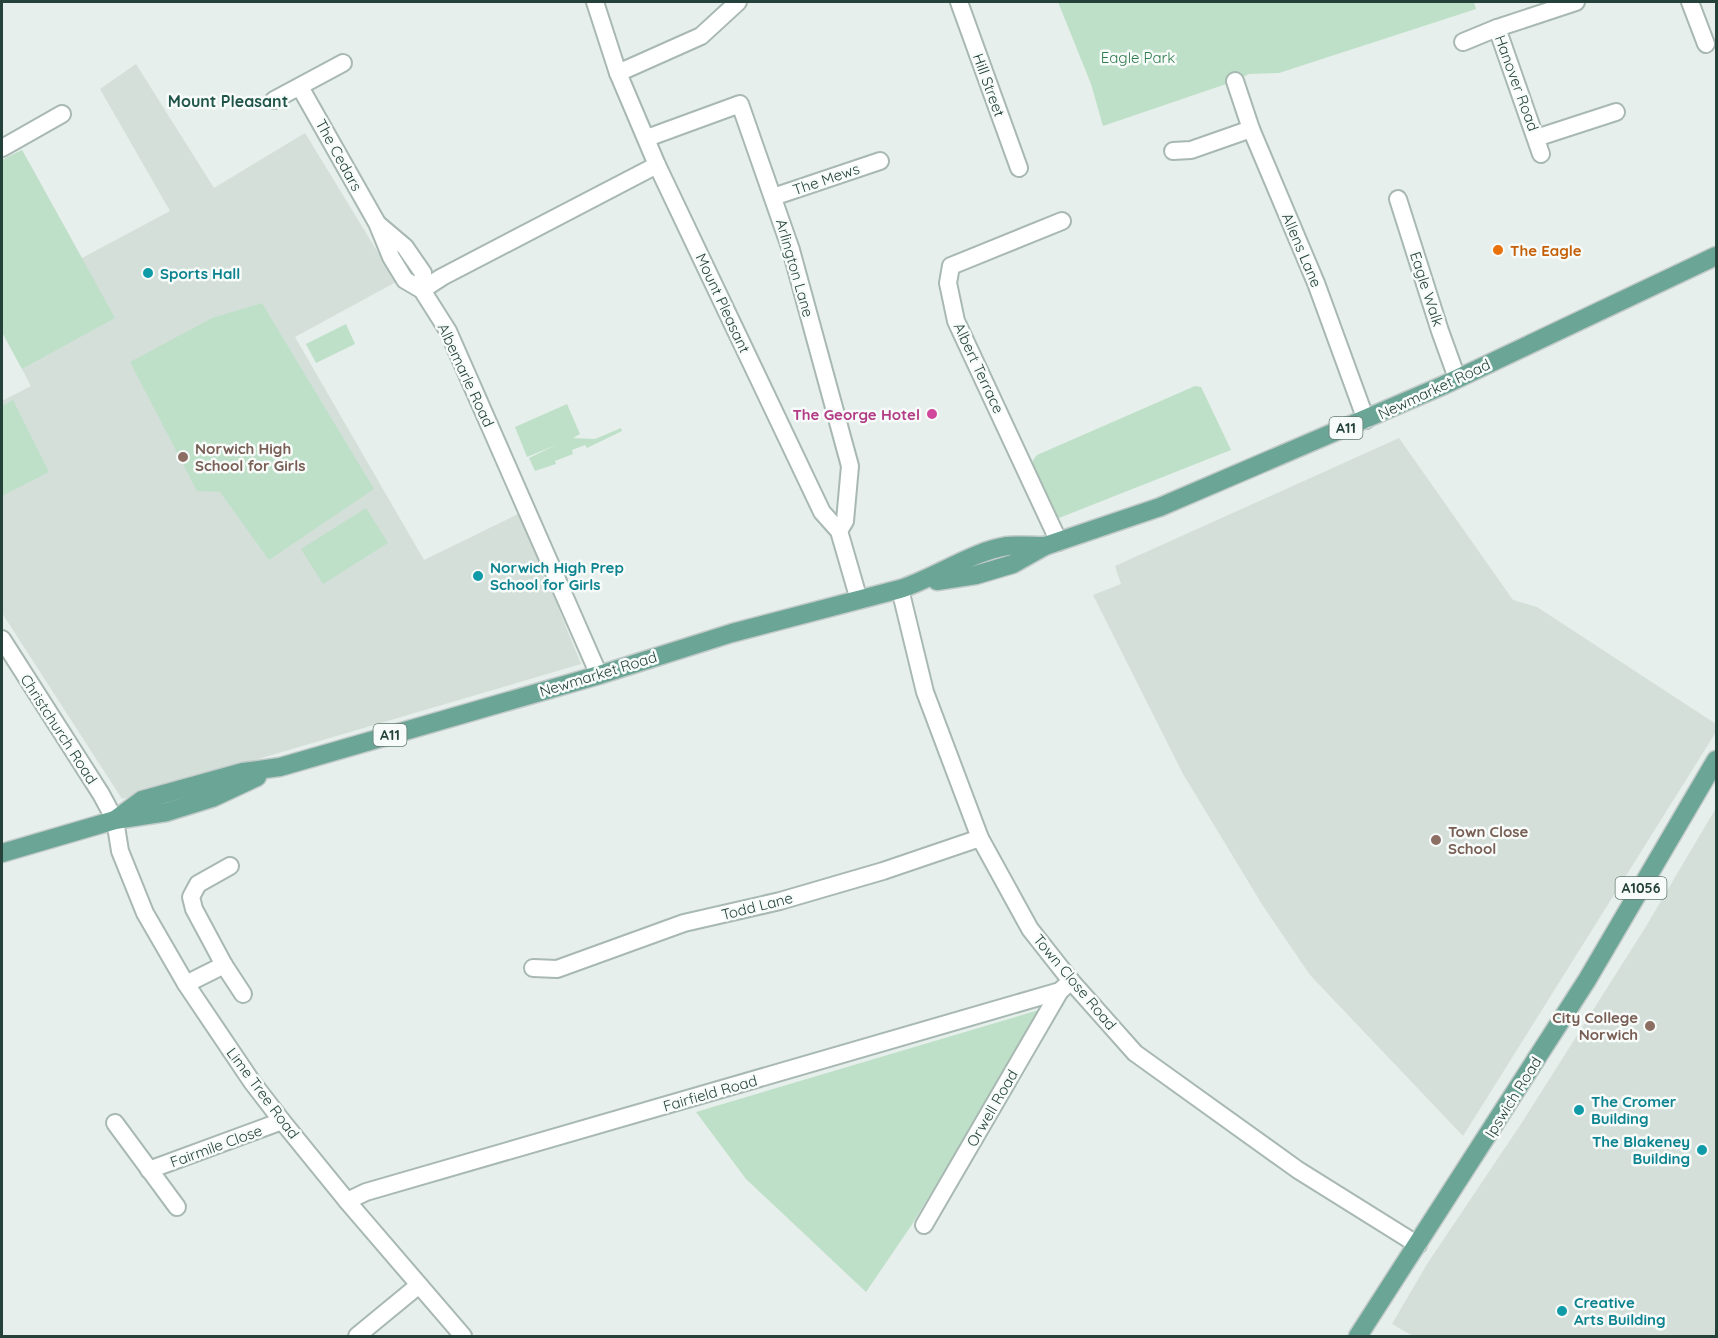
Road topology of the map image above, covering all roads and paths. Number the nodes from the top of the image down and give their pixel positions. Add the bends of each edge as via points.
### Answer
1 (595, 2) edge
2 (738, 2) edge
3 (959, 2) edge
4 (1576, 2) edge
5 (1690, 2) edge
6 (1497, 28) junction
7 (1463, 42) dead end
8 (1706, 44) dead end
9 (343, 63) dead end
10 (618, 73) junction
11 (1235, 81) dead end
12 (300, 87) junction
13 (274, 100) dead end
14 (1616, 112) dead end
15 (62, 114) dead end
16 (1251, 129) junction
17 (647, 138) junction
18 (1536, 138) junction
19 (2, 148) edge
20 (1173, 151) dead end
21 (1541, 154) dead end
22 (880, 161) dead end
23 (657, 165) junction
24 (1019, 168) dead end
25 (773, 196) junction
26 (1398, 199) dead end
27 (1062, 221) dead end
28 (1716, 256) edge
29 (422, 290) junction
30 (1457, 378) junction
31 (1366, 420) junction
32 (839, 531) junction
33 (1052, 544) junction
34 (900, 589) junction
35 (859, 600) junction
36 (2, 639) edge
37 (599, 675) junction
38 (1716, 760) edge
39 (115, 820) junction
40 (980, 838) junction
41 (2, 853) edge
42 (230, 866) dead end
43 (224, 965) junction
44 (533, 968) dead end
45 (186, 984) junction
46 (1065, 986) junction
47 (243, 994) dead end
48 (282, 1121) junction
49 (115, 1123) dead end
50 (148, 1170) junction
51 (346, 1201) junction
52 (177, 1207) dead end
53 (924, 1225) dead end
54 (1418, 1245) junction
55 (419, 1285) junction
56 (357, 1336) edge
57 (462, 1336) edge
58 (1358, 1336) edge

1 - 10 street, Mount Pleasant
2 - 10 street via 701,36
3 - 24 street, Hill Street
4 - 6 street, Hanover Road
5 - 8 street
6 - 7 street, Hanover Road
6 - 18 street, Hanover Road
9 - 12 street
10 - 17 street, Mount Pleasant
11 - 16 street, Allens Lane
12 - 13 street
12 - 29 street, The Cedars via 405,280
14 - 18 street, Hanover Road
15 - 19 street
16 - 20 street via 1191,150
16 - 31 street, Allens Lane via 1316,283
17 - 23 street, Mount Pleasant
17 - 25 street, Arlington Lane via 740,104
18 - 21 street, Hanover Road
22 - 25 street, The Mews
23 - 29 street
23 - 32 street, Mount Pleasant via 822,512
25 - 32 street, Arlington Lane via 850,466 845,521
26 - 30 street, Eagle Walk
27 - 33 street, Albert Terrace via 951,266 948,283 956,321
28 - 30 main road, Newmarket Road / A11
29 - 37 street, Albemarle Road via 448,331
30 - 31 main road, Newmarket Road / A11
31 - 33 main road, Newmarket Road / A11 via 1160,507
32 - 35 street, Mount Pleasant
33 - 34 main road, Newmarket Road / A11 via 1007,546
34 - 35 main road, Newmarket Road / A11
34 - 40 street, Town Close Road via 925,692
35 - 37 main road, Newmarket Road / A11 via 732,633
36 - 39 street, Christchurch Road
37 - 39 main road, Newmarket Road / A11 via 280,766 243,772 142,800
38 - 54 main road, Ipswich Road / A1056 via 1587,980
39 - 41 main road, Newmarket Road / A11
39 - 45 street, Lime Tree Road via 120,851 145,913
40 - 44 street, Todd Lane via 780,901 684,923 557,969
40 - 46 street, Town Close Road
42 - 43 street via 198,884 191,897
43 - 45 street
43 - 47 street
45 - 48 street, Lime Tree Road
46 - 51 street, Fairfield Road
46 - 53 street, Orwell Road
46 - 54 street, Town Close Road via 1135,1053 1298,1170
48 - 50 street, Fairmile Close
48 - 51 street, Lime Tree Road
49 - 50 street, Fairmile Close
50 - 52 street, Fairmile Close
51 - 55 street, Lime Tree Road
54 - 58 main road, Ipswich Road / A1056
55 - 56 street
55 - 57 street, Lime Tree Road

